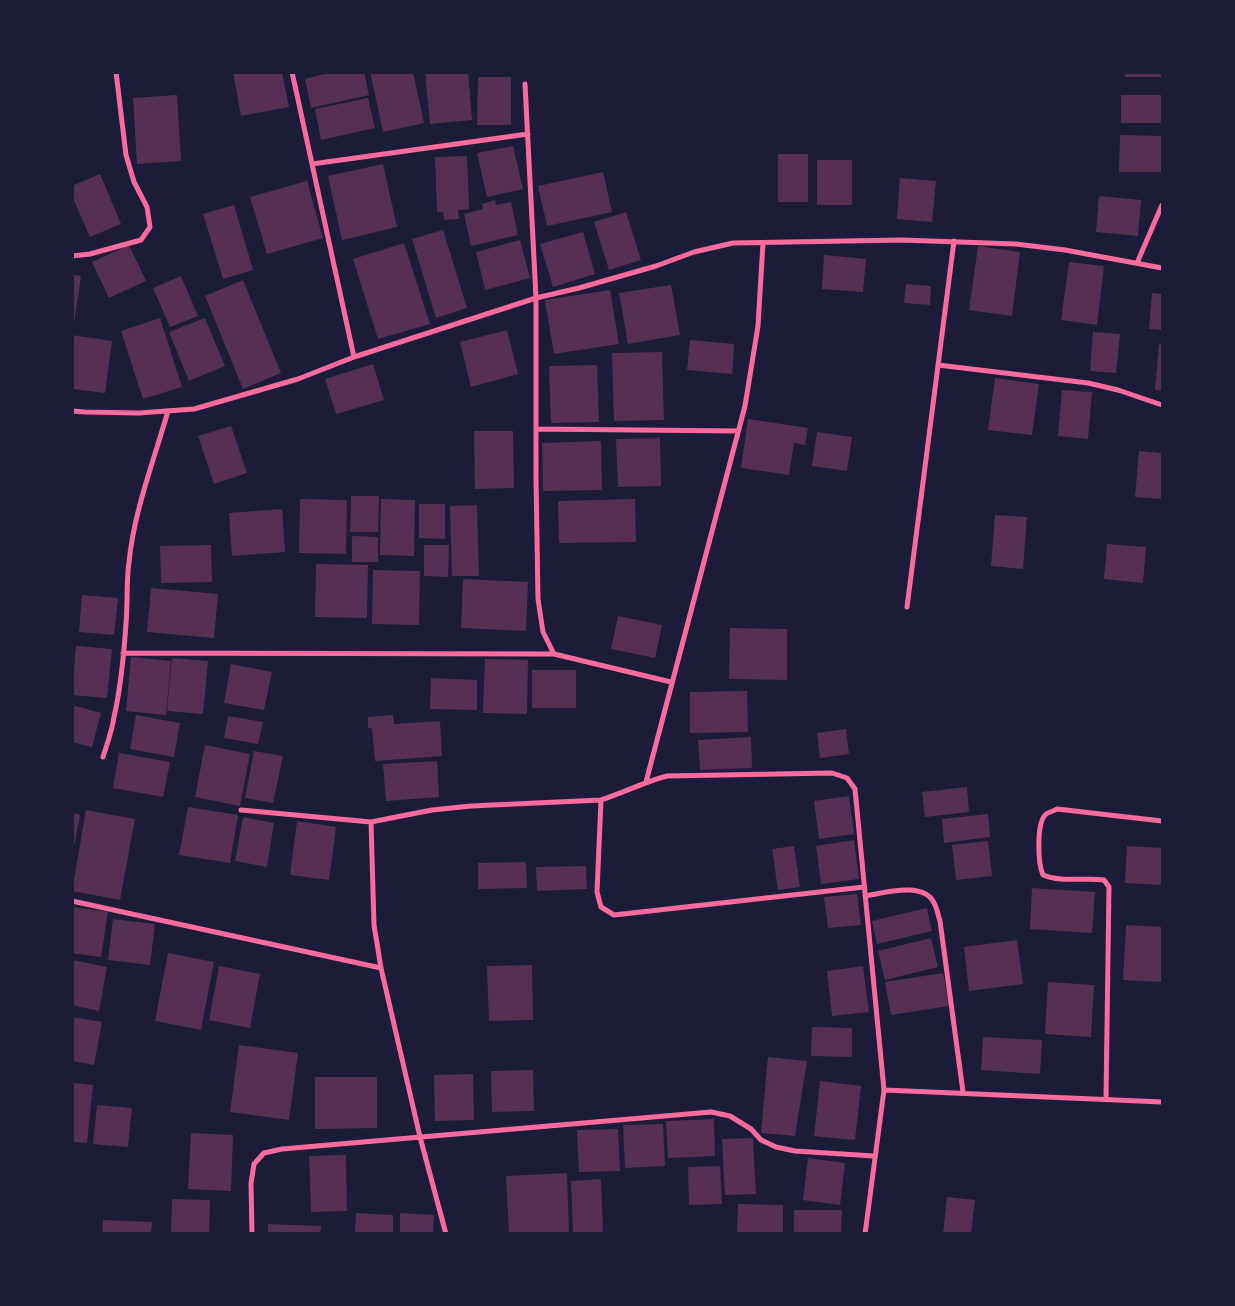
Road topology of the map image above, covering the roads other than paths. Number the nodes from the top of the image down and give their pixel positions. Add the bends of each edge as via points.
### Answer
1 (116, 72) edge
2 (292, 72) edge
3 (526, 84) dead end
4 (528, 134) junction
5 (312, 164) junction
6 (1162, 205) edge
7 (954, 241) junction
8 (763, 243) junction
9 (72, 256) edge
10 (1137, 263) junction
11 (1162, 268) edge
12 (536, 298) junction
13 (354, 357) junction
14 (938, 365) junction
15 (1162, 406) edge
16 (72, 411) edge
17 (168, 411) junction
18 (536, 429) junction
19 (738, 431) junction
20 (907, 606) dead end
21 (123, 652) junction
22 (554, 654) junction
23 (672, 682) junction
24 (103, 758) dead end
25 (646, 782) junction
26 (601, 800) junction
27 (241, 810) dead end
28 (1162, 821) edge
29 (371, 822) junction
30 (864, 887) junction
31 (865, 896) junction
32 (72, 901) edge
33 (381, 968) junction
34 (884, 1090) junction
35 (963, 1092) junction
36 (1106, 1098) junction
37 (1162, 1102) edge
38 (420, 1137) junction
39 (874, 1156) junction
40 (252, 1234) edge
41 (446, 1234) edge
42 (864, 1234) edge

1 - 9 street via 126,155 146,207 150,227 142,240
2 - 5 street
3 - 4 street
4 - 5 street
4 - 12 street
5 - 13 street
6 - 10 street
7 - 8 street
7 - 10 street via 1066,250
7 - 14 street
8 - 12 street via 733,243 694,252
8 - 19 street via 758,326
10 - 11 street
12 - 13 street
12 - 18 street
13 - 17 street via 298,379 194,409
14 - 15 street via 1088,383
14 - 20 street
16 - 17 street
17 - 21 street via 133,532
18 - 19 street
18 - 22 street via 538,600 542,632
19 - 23 street
21 - 22 street
21 - 24 street via 114,717
22 - 23 street
23 - 25 street
25 - 26 street
25 - 30 street via 667,776 832,773 847,778 855,789
26 - 29 street via 471,806
26 - 30 street via 597,892 601,907 614,915
27 - 29 street
28 - 36 street via 1057,809 1045,814 1039,826 1043,875 1052,879 1104,880 1109,887
29 - 33 street via 374,925
30 - 31 street
31 - 34 street
31 - 35 street via 911,889 923,892 934,901 940,921
32 - 33 street
33 - 38 street
34 - 35 street
34 - 39 street
35 - 36 street
36 - 37 street
38 - 39 street via 711,1112 730,1116 751,1129 761,1140 776,1147
38 - 40 street via 282,1148 264,1153 254,1164 251,1183
38 - 41 street
39 - 42 street

